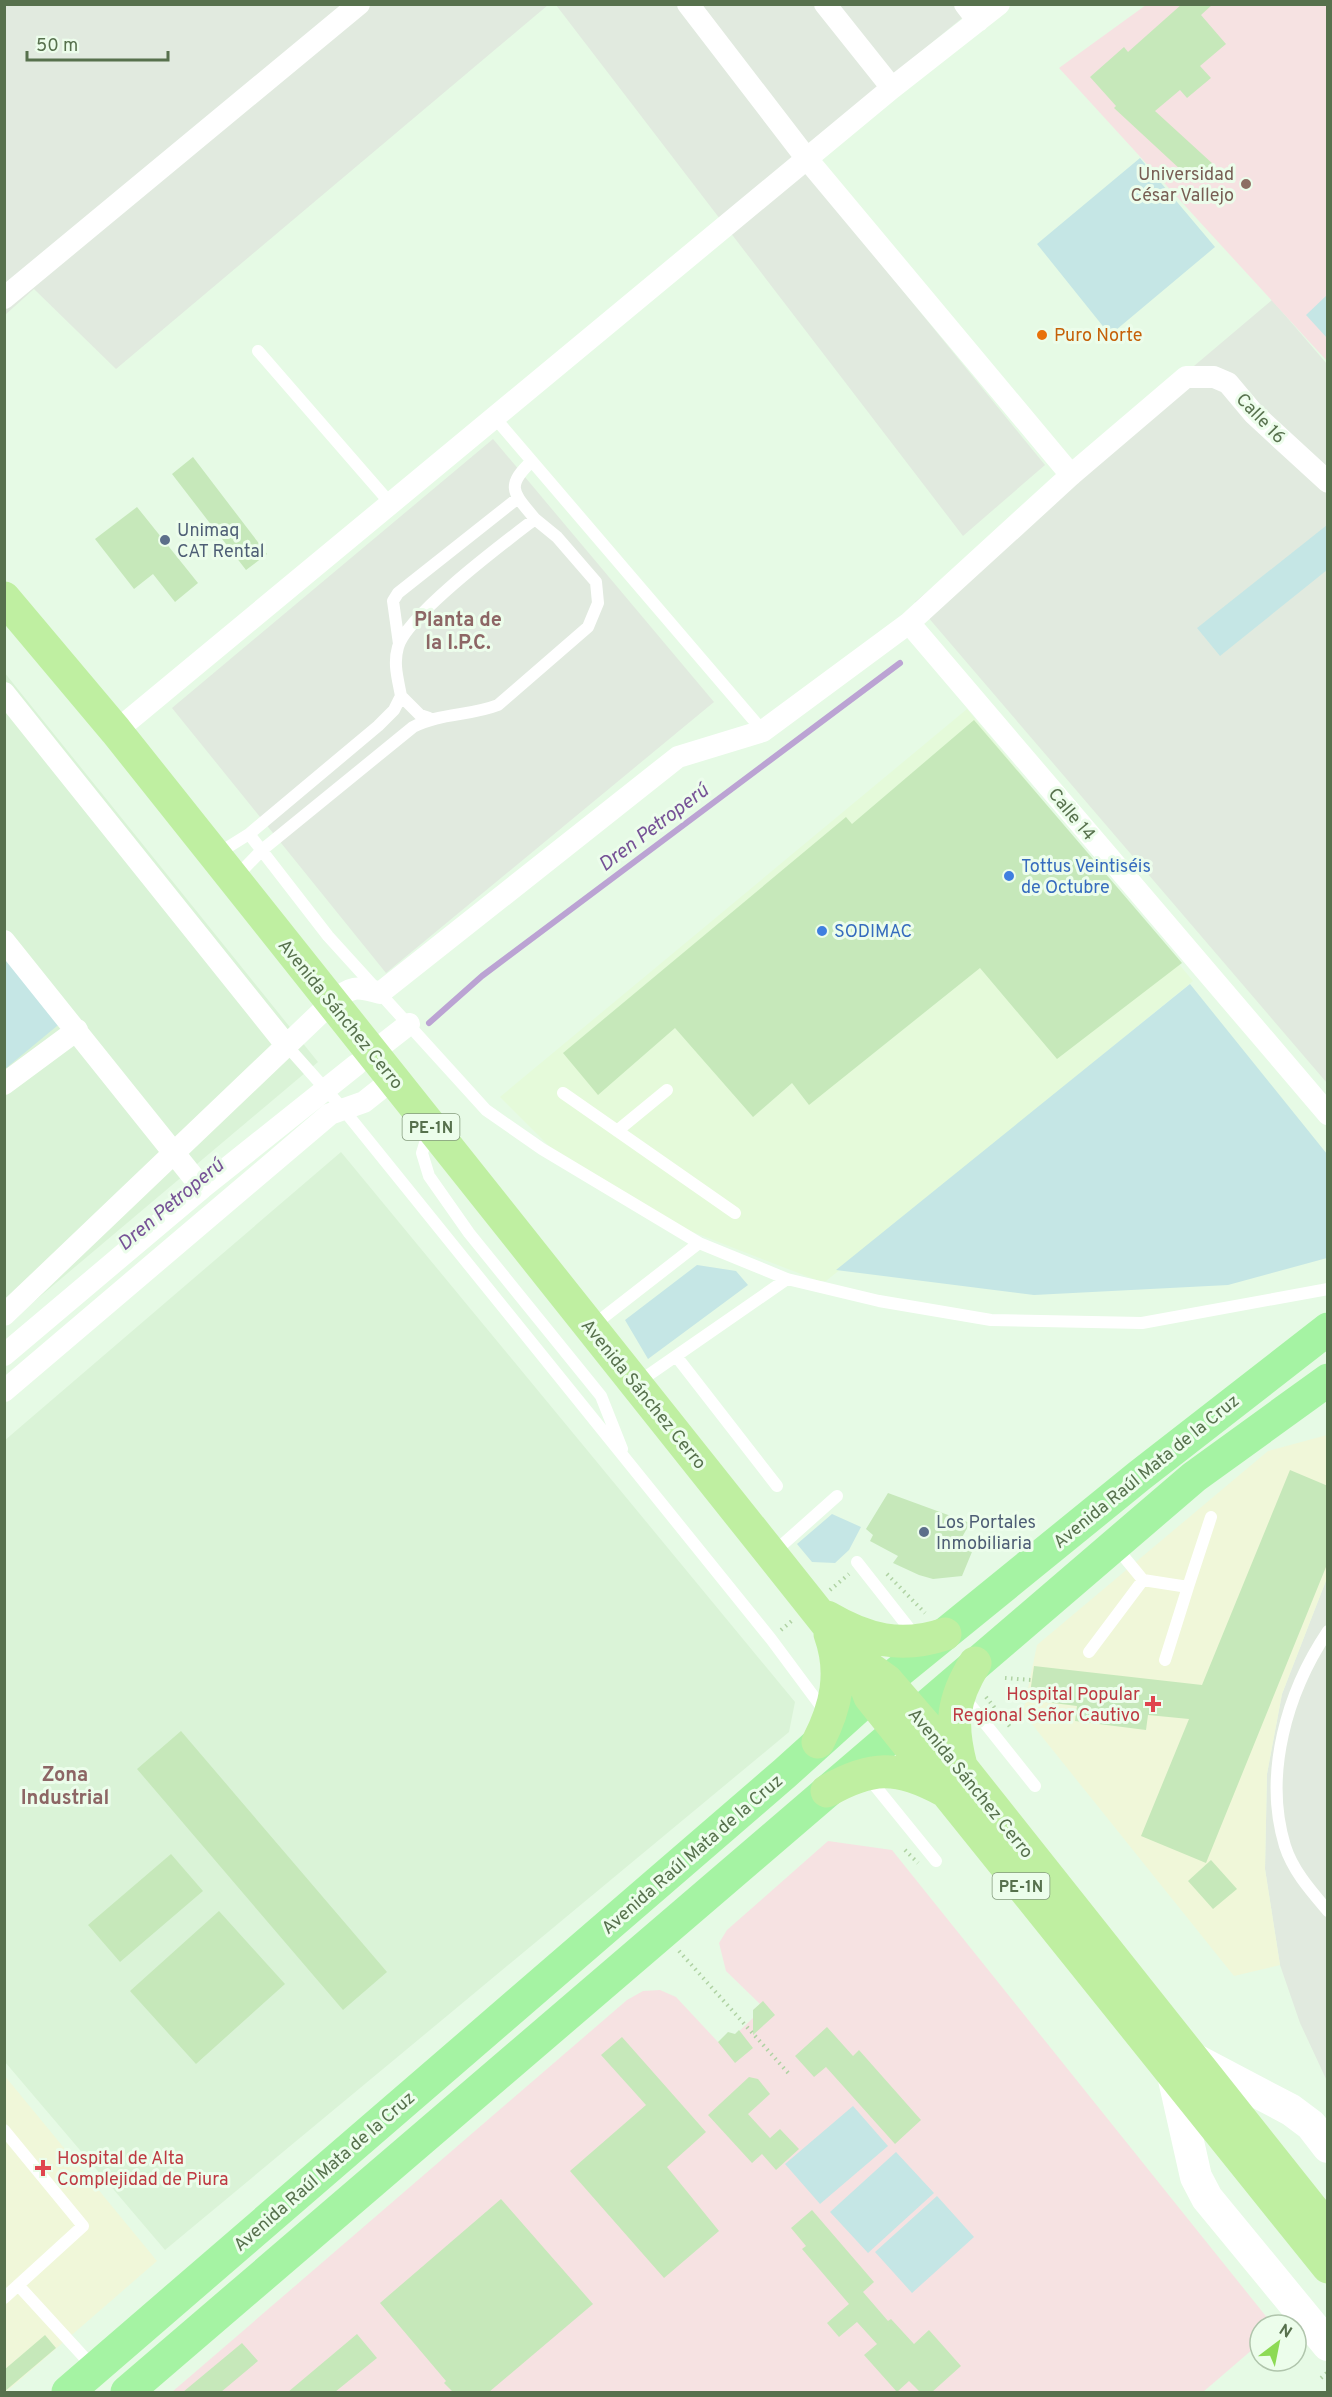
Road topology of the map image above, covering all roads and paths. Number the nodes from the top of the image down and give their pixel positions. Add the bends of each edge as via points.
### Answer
1 (359, 4) edge
2 (688, 4) edge
3 (825, 4) edge
4 (999, 4) edge
5 (972, 13) edge
6 (892, 88) junction
7 (807, 159) junction
8 (4, 298) edge
9 (258, 351) dead end
10 (495, 418) junction
11 (532, 461) junction
12 (1071, 476) junction
13 (1328, 482) edge
14 (518, 498) junction
15 (391, 504) junction
16 (535, 519) junction
17 (4, 598) edge
18 (909, 623) junction
19 (399, 644) junction
20 (4, 693) edge
21 (401, 696) junction
22 (429, 718) junction
23 (116, 731) junction
24 (763, 731) junction
25 (249, 834) junction
26 (262, 850) junction
27 (224, 867) junction
28 (4, 941) edge
29 (380, 993) junction
30 (332, 1002) junction
31 (409, 1024) junction
32 (76, 1030) junction
33 (386, 1042) dead end
34 (287, 1046) junction
35 (356, 1065) dead end
36 (393, 1079) junction
37 (4, 1084) edge
38 (325, 1088) junction
39 (667, 1090) dead end
40 (563, 1093) dead end
41 (343, 1109) junction
42 (1328, 1114) edge
43 (431, 1126) junction
44 (617, 1131) junction
45 (171, 1153) junction
46 (202, 1188) junction
47 (735, 1213) dead end
48 (699, 1243) junction
49 (787, 1279) junction
50 (1328, 1289) edge
51 (4, 1315) edge
52 (591, 1327) junction
53 (1328, 1329) edge
54 (4, 1355) edge
55 (676, 1356) junction
56 (1328, 1380) edge
57 (636, 1384) junction
58 (4, 1391) edge
59 (1328, 1399) edge
60 (1280, 1414) junction
61 (628, 1461) junction
62 (777, 1486) dead end
63 (837, 1496) dead end
64 (1095, 1512) junction
65 (1211, 1517) dead end
66 (772, 1554) junction
67 (1103, 1554) junction
68 (859, 1565) joint
69 (1143, 1580) junction
70 (1188, 1587) junction
71 (822, 1617) junction
72 (932, 1630) junction
73 (1328, 1631) edge
74 (1089, 1652) dead end
75 (1165, 1660) dead end
76 (1005, 1678) dead end
77 (1032, 1680) dead end
78 (972, 1681) junction
79 (878, 1689) junction
80 (906, 1722) junction
81 (824, 1730) junction
82 (1014, 1732) dead end
83 (864, 1773) junction
84 (954, 1780) junction
85 (1035, 1786) dead end
86 (827, 1791) junction
87 (900, 1844) dead end
88 (934, 1859) joint
89 (1328, 1911) edge
90 (673, 1943) dead end
91 (1182, 2067) junction
92 (790, 2075) dead end
93 (4, 2130) edge
94 (1328, 2147) edge
95 (1328, 2229) edge
96 (1328, 2267) edge
97 (18, 2285) junction
98 (4, 2298) edge
99 (1328, 2345) edge
100 (95, 2369) junction
101 (1328, 2372) edge
102 (1322, 2378) dead end
103 (68, 2392) edge
104 (127, 2392) edge

1 - 8 street
2 - 7 street
3 - 6 street
4 - 5 street
5 - 6 street
6 - 7 street
7 - 10 street
7 - 12 street
9 - 15 lane
10 - 11 lane
10 - 15 street
11 - 14 lane via 514,482
11 - 24 lane
12 - 13 street, Calle 16 via 1186,377 1214,377 1228,383 1254,414
12 - 18 street
14 - 16 lane
14 - 19 lane via 398,593 393,601
15 - 23 street
16 - 19 lane via 414,620
16 - 22 lane via 557,537 596,582 598,603 588,627 498,705 483,711
17 - 23 highway, Avenida Sánchez Cerro / PE-1N
18 - 24 street
18 - 42 street, Calle 14
19 - 21 lane via 395,663
20 - 34 street
21 - 22 lane via 420,715
21 - 25 lane via 378,726
22 - 26 lane via 390,744
23 - 27 highway, Avenida Sánchez Cerro / PE-1N
24 - 29 street via 678,757
25 - 26 lane
25 - 27 lane
26 - 27 lane
26 - 29 lane via 328,936
27 - 30 highway, Avenida Sánchez Cerro / PE-1N
28 - 32 street
29 - 30 street via 360,987 348,989
29 - 31 lane
30 - 34 street
30 - 36 highway, Avenida Sánchez Cerro / PE-1N
31 - 33 street
31 - 48 lane via 486,1110
32 - 37 street
32 - 45 street
34 - 38 lane
34 - 45 street
35 - 38 street
36 - 41 street via 364,1102
36 - 43 highway, Avenida Sánchez Cerro / PE-1N
38 - 41 lane
38 - 46 street
39 - 44 lane
40 - 44 lane
41 - 58 street via 330,1114
41 - 61 lane
43 - 52 highway, Avenida Sánchez Cerro / PE-1N
43 - 61 lane via 422,1153 429,1176 469,1233 601,1396
44 - 47 lane
45 - 46 street
45 - 51 street
46 - 54 street
48 - 49 lane
48 - 52 lane
49 - 50 lane via 879,1301 991,1320 1142,1323
49 - 55 lane
52 - 57 highway, Avenida Sánchez Cerro / PE-1N
53 - 64 main road, Avenida Raúl Mata de la Cruz
55 - 57 lane
55 - 62 lane
56 - 60 main road, Avenida Raúl Mata de la Cruz
57 - 66 highway, Avenida Sánchez Cerro / PE-1N
59 - 60 street
60 - 67 main road, Avenida Raúl Mata de la Cruz via 1194,1477
61 - 81 lane via 802,1678
63 - 66 lane
64 - 67 main road via 1070,1536 1045,1578 1049,1582 1062,1581
64 - 72 main road, Avenida Raúl Mata de la Cruz
65 - 70 lane
66 - 71 highway, Avenida Sánchez Cerro / PE-1N
67 - 69 lane
67 - 78 main road, Avenida Raúl Mata de la Cruz
68 - 72 lane
68 - 72 path via 891,1577
69 - 70 lane
69 - 74 lane
70 - 75 lane
71 - 72 highway via 871,1637
71 - 79 highway, Avenida Sánchez Cerro / PE-1N
71 - 81 highway via 838,1662 836,1699
72 - 79 main road, Avenida Raúl Mata de la Cruz
73 - 89 lane via 1302,1675 1278,1754 1276,1777 1285,1846 1300,1878
76 - 77 path
78 - 80 main road, Avenida Raúl Mata de la Cruz
78 - 82 path
78 - 84 highway via 953,1727
78 - 85 lane
79 - 80 highway, Avenida Sánchez Cerro / PE-1N
79 - 81 main road, Avenida Raúl Mata de la Cruz
80 - 84 highway, Avenida Sánchez Cerro / PE-1N
80 - 86 main road, Avenida Raúl Mata de la Cruz
81 - 100 main road, Avenida Raúl Mata de la Cruz
83 - 84 highway via 893,1771
83 - 86 highway
83 - 88 lane
84 - 91 highway, Avenida Sánchez Cerro / PE-1N
86 - 104 main road, Avenida Raúl Mata de la Cruz
87 - 88 path via 916,1863
90 - 92 path
91 - 94 main road, Avenida Sánchez Cerro via 1291,2110 1311,2125
91 - 95 highway, Avenida Sánchez Cerro / PE-1N
91 - 96 highway, Avenida Sánchez Cerro / PE-1N
91 - 99 main road, Avenida Sánchez Cerro via 1196,2177 1207,2198
93 - 97 lane via 83,2226
97 - 98 lane
97 - 100 lane
100 - 103 main road, Avenida Raúl Mata de la Cruz
101 - 102 path

